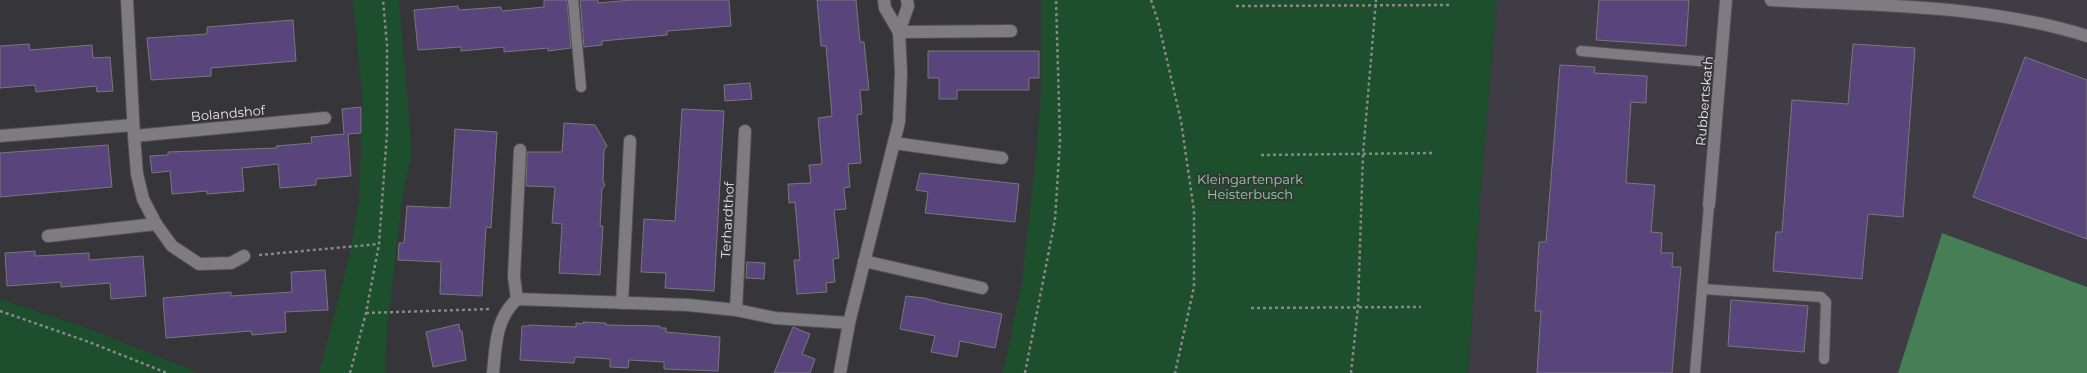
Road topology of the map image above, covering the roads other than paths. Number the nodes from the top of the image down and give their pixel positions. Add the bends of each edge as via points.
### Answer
1 (127, 0) edge
2 (573, 0) edge
3 (884, 0) edge
4 (907, 0) edge
5 (1726, 0) edge
6 (1771, 0) edge
7 (1011, 31) dead end
8 (899, 32) junction
9 (2087, 36) edge
10 (1580, 51) dead end
11 (1721, 63) junction
12 (581, 87) dead end
13 (324, 118) dead end
14 (133, 130) junction
15 (745, 131) dead end
16 (0, 136) edge
17 (630, 141) dead end
18 (894, 143) junction
19 (520, 150) dead end
20 (1002, 158) dead end
21 (1709, 205) joint
22 (156, 224) junction
23 (48, 236) dead end
24 (244, 256) road end
25 (864, 261) junction
26 (982, 288) dead end
27 (1702, 289) junction
28 (517, 299) junction
29 (622, 303) junction
30 (736, 310) junction
31 (849, 323) junction
32 (1824, 359) dead end
33 (493, 373) edge
34 (840, 373) edge
35 (1695, 373) edge

1 - 14 street
2 - 12 lane
3 - 8 street via 885,8
4 - 8 street via 908,6
5 - 11 street, Rubbertskath
6 - 9 street via 1965,11 2051,25
7 - 8 street
8 - 18 street via 901,80 899,122
10 - 11 lane
11 - 21 street, Rubbertskath
13 - 14 street, Bolandshof
14 - 16 street, Bolandshof
14 - 22 street via 137,174 143,199
15 - 30 street, Terhardthof
17 - 29 street
18 - 20 street
18 - 25 street
19 - 28 street via 514,277
21 - 27 lane
22 - 23 street
22 - 24 street via 172,246 199,264 231,262
25 - 26 street
25 - 31 street
27 - 32 lane via 1821,297 1826,302
27 - 35 lane
28 - 29 street
28 - 33 street via 507,308 498,327
29 - 30 street via 688,305
30 - 31 street via 774,318
31 - 34 street

